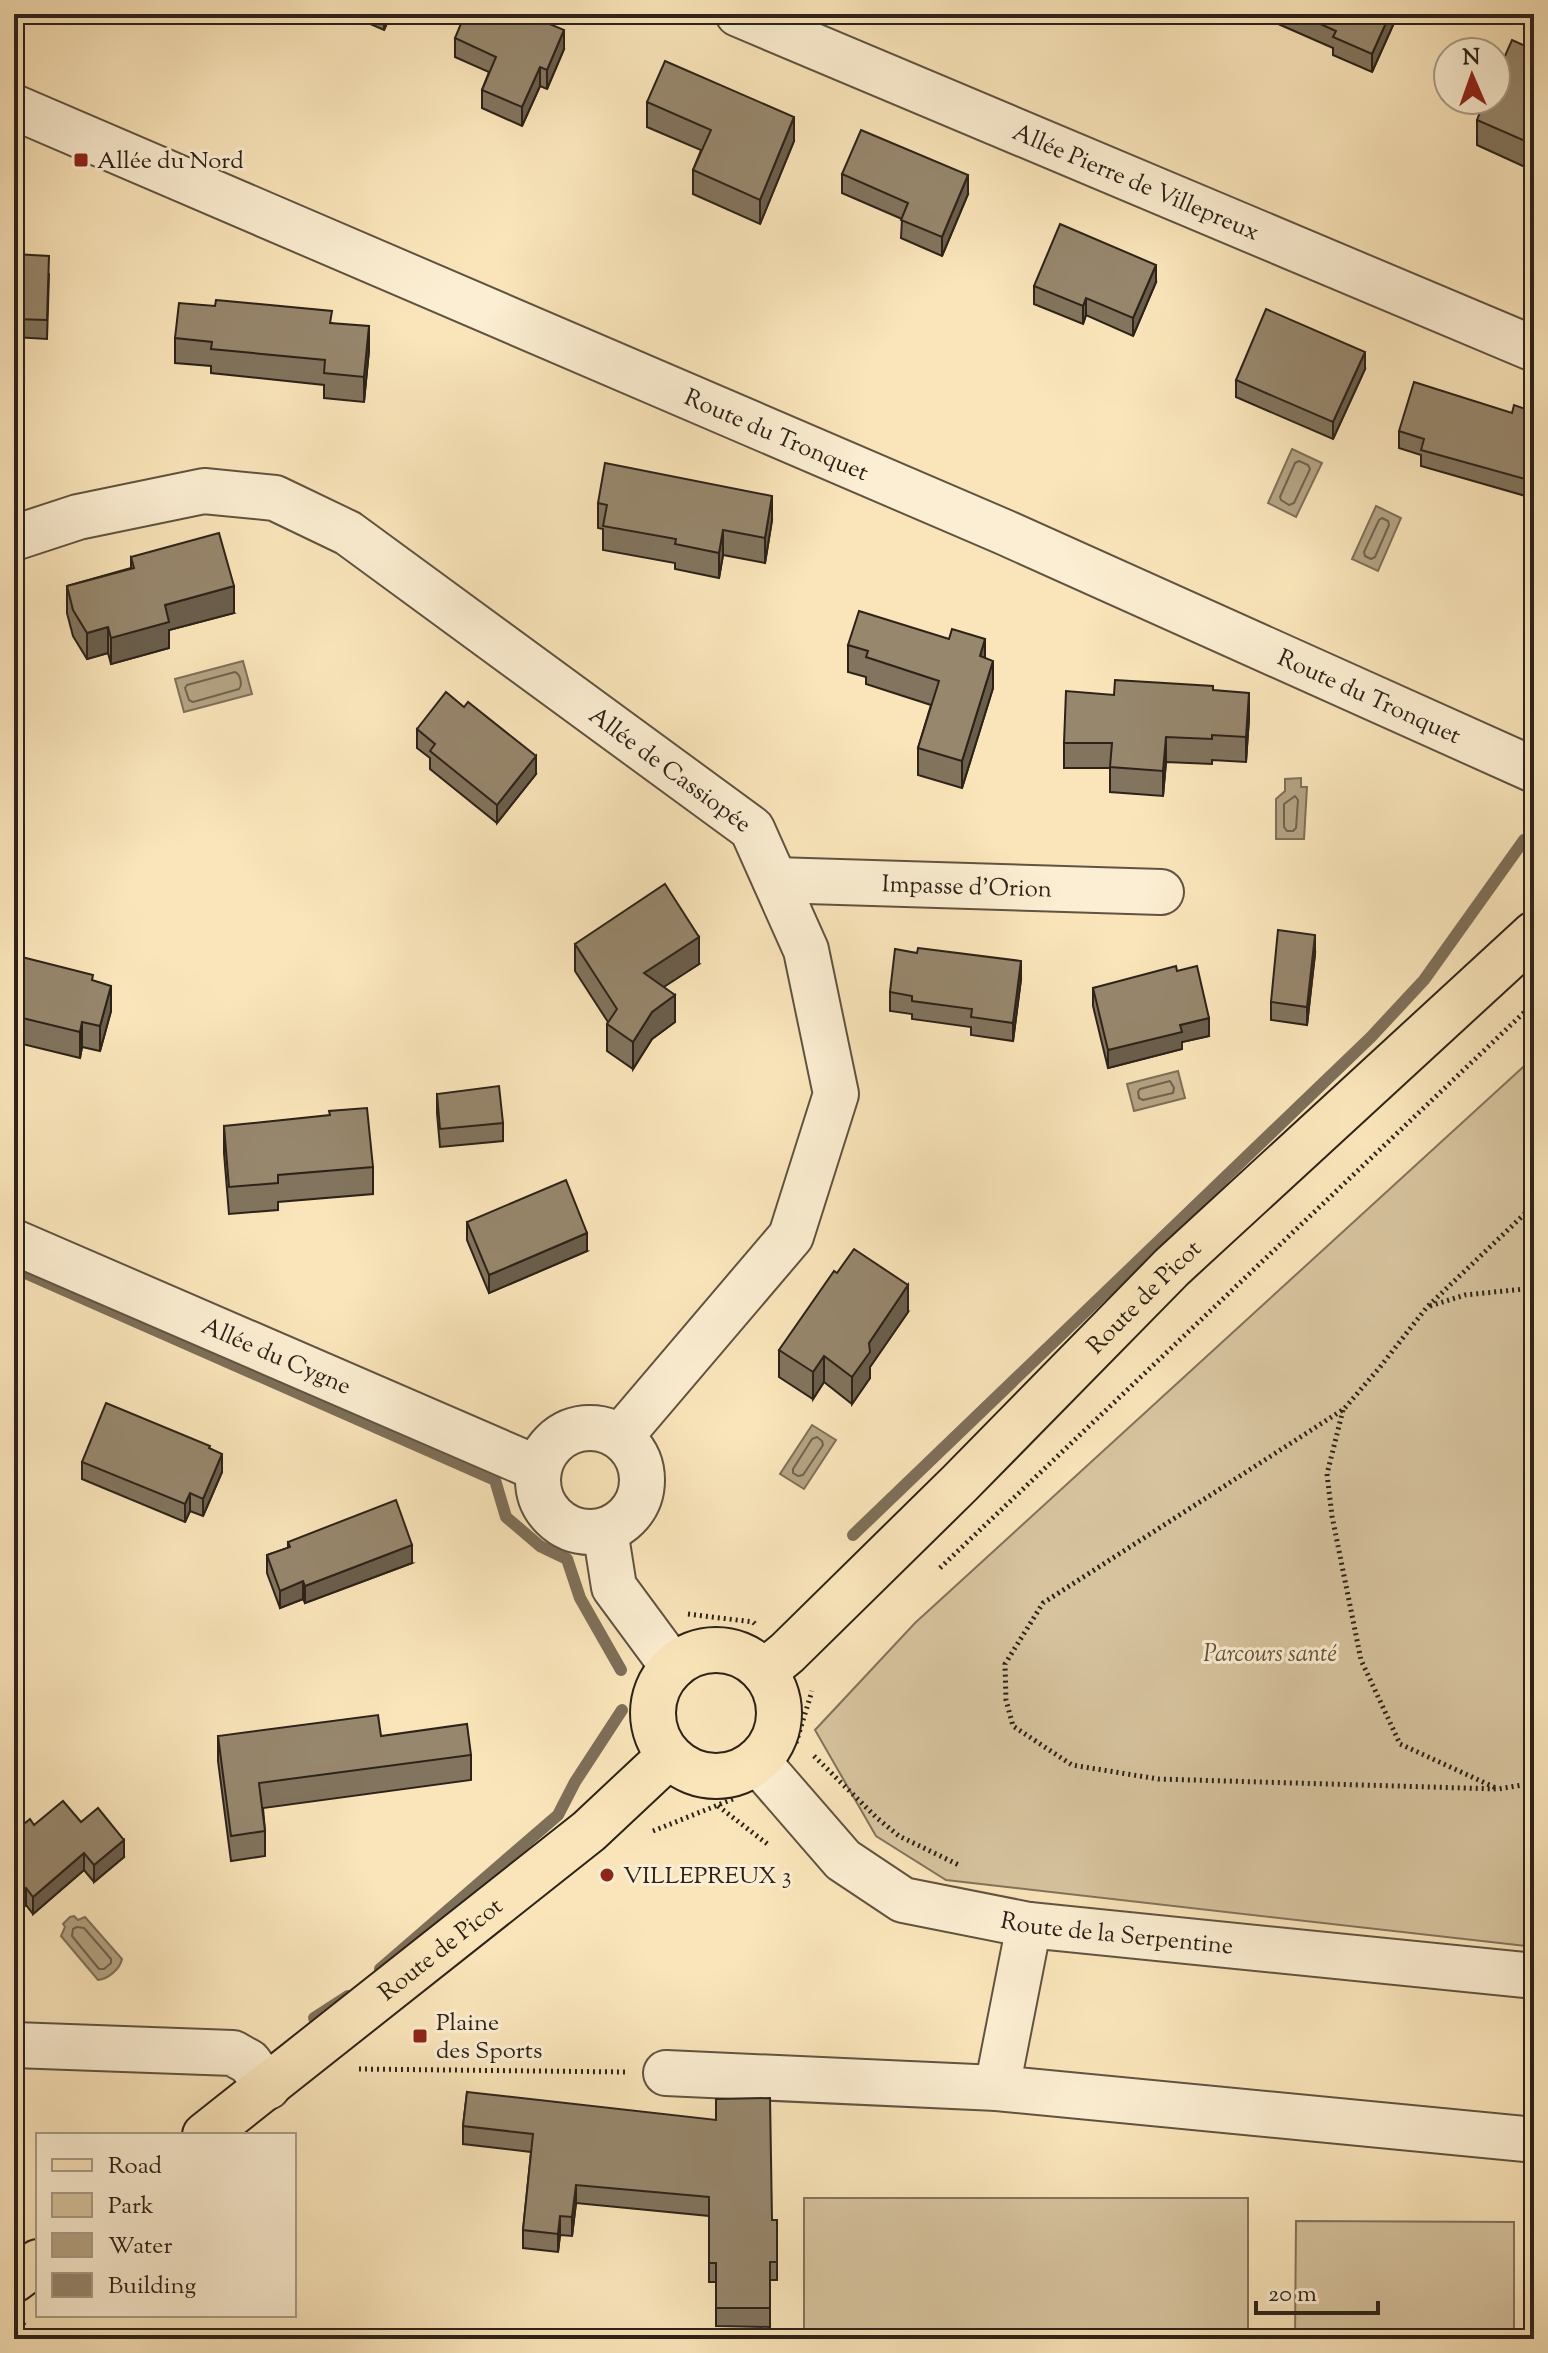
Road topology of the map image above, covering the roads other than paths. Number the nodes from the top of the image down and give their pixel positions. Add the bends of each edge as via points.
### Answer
1 (738, 14) edge
2 (14, 107) edge
3 (1534, 349) edge
4 (14, 538) edge
5 (1534, 770) edge
6 (775, 880) junction
7 (1161, 892) dead end
8 (1534, 934) edge
9 (14, 1242) edge
10 (620, 1437) junction
11 (539, 1469) junction
12 (605, 1530) junction
13 (775, 1663) junction
14 (673, 1667) junction
15 (669, 1756) junction
16 (757, 1761) junction
17 (1029, 1925) junction
18 (1534, 1976) edge
19 (14, 2045) edge
20 (666, 2073) road end
21 (268, 2087) junction
22 (997, 2088) junction
23 (208, 2133) edge
24 (1534, 2140) edge
25 (36, 2264) edge
26 (14, 2280) edge

1 - 3 street, Allée Pierre de Villepreux
2 - 5 street, Route du Tronquet via 1004,532
4 - 6 street, Allée de Cassiopée via 78,517 204,491 275,498 348,533 752,829
6 - 7 street, Impasse d'Orion
6 - 10 street, Allée de Cassiopée via 806,950 836,1094 791,1236
8 - 13 main road, Route de Picot via 1172,1267
9 - 11 street, Allée du Cygne
10 - 11 street via 588,1428 571,1432 545,1453
10 - 12 street via 641,1466 646,1504 639,1499 619,1524
11 - 12 street via 542,1499 560,1523 589,1532
12 - 14 street via 614,1587
13 - 14 main road via 709,1650
13 - 16 main road via 777,1727
14 - 15 main road via 661,1682 653,1720
15 - 16 main road via 702,1775 722,1776
15 - 21 main road, Route de Picot via 589,1831
16 - 17 street, Route de la Serpentine via 843,1860 903,1900
17 - 18 street, Route de la Serpentine
17 - 22 street
19 - 21 street via 233,2053 249,2062
20 - 22 street
21 - 23 main road, Route de Picot
22 - 24 street
25 - 26 main road

